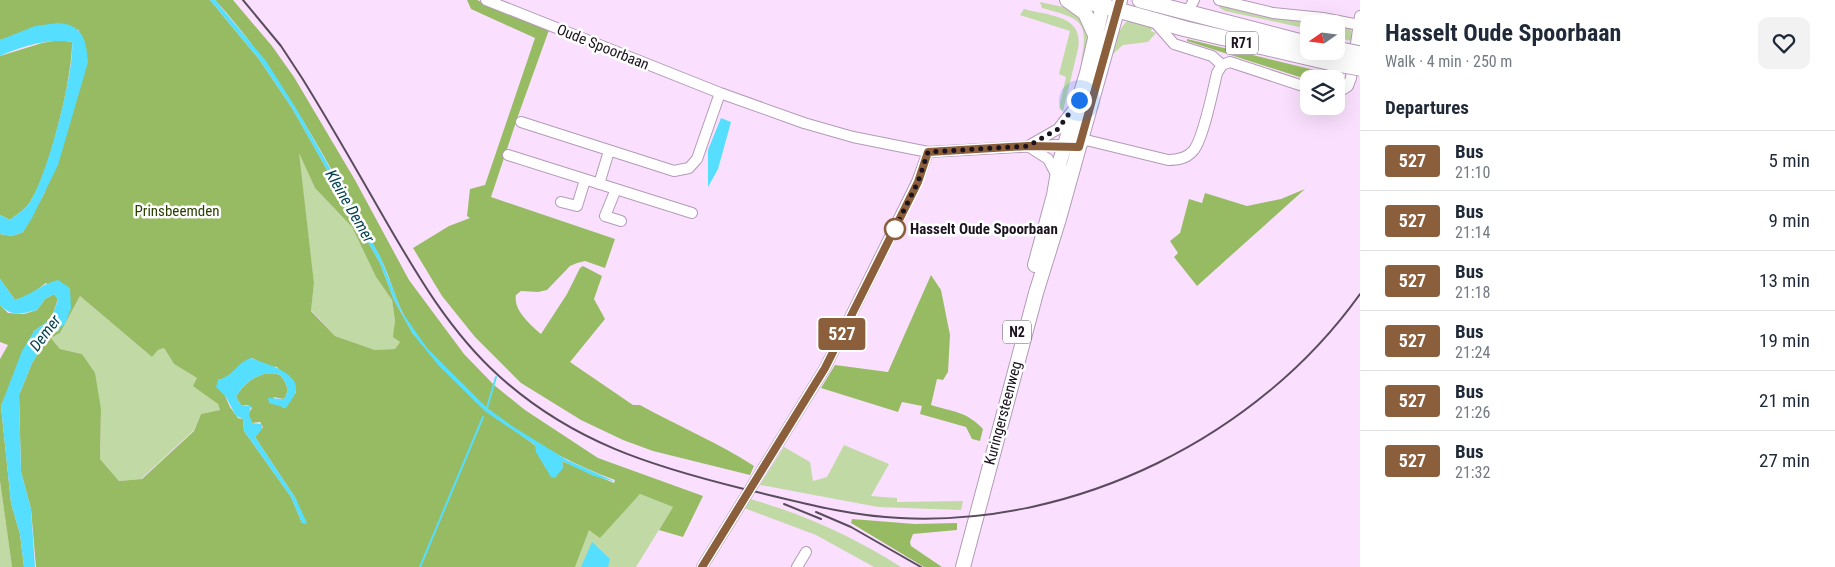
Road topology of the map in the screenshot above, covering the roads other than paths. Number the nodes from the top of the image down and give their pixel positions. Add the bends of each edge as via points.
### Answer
1 (486, 0) edge
2 (1067, 0) edge
3 (1082, 0) edge
4 (1140, 0) edge
5 (1218, 0) edge
6 (1111, 4) edge
7 (1190, 7) edge
8 (1133, 14) junction
9 (1152, 19) junction
10 (1360, 22) edge
11 (1186, 29) junction
12 (1102, 38) junction
13 (1300, 41) edge
14 (1182, 48) junction
15 (1300, 50) edge
16 (1360, 54) edge
17 (1345, 55) edge
18 (1343, 60) edge
19 (1222, 65) junction
20 (1360, 68) edge
21 (1300, 85) edge
22 (1345, 88) edge
23 (720, 93) junction
24 (1079, 100) junction
25 (521, 122) dead end
26 (1065, 145) junction
27 (1028, 146) junction
28 (1079, 147) junction
29 (609, 150) junction
30 (923, 150) junction
31 (508, 154) dead end
32 (1057, 176) junction
33 (585, 180) junction
34 (599, 184) junction
35 (616, 189) junction
36 (561, 202) dead end
37 (692, 213) dead end
38 (621, 221) dead end
39 (806, 552) dead end
40 (702, 567) edge
41 (797, 567) edge
42 (956, 567) edge
43 (963, 567) edge

1 - 23 street, Oude Spoorbaan
2 - 12 main road via 1085,13
3 - 6 highway, R71
4 - 7 highway, R71
5 - 10 street via 1273,13
6 - 8 highway, R71
6 - 12 main road, Kuringersteenweg / N2
7 - 13 highway, R71
8 - 9 highway, R71
8 - 12 main road
9 - 11 highway, R71
9 - 14 street via 1174,44
10 - 22 street via 1351,78
11 - 14 street via 1177,37
11 - 15 highway, R71
12 - 24 main road, Kuringersteenweg / N2
12 - 28 main road, Kuringersteenweg / N2
14 - 19 street via 1212,56
16 - 17 highway, R71, bridge
18 - 20 highway, R71, bridge
19 - 21 street via 1230,62
19 - 28 street, Oude Spoorbaan via 1198,144 1186,157 1168,160 1086,140
23 - 29 street via 698,159 688,168 674,171
23 - 30 street, Oude Spoorbaan via 853,137
24 - 26 main road, Kuringersteenweg / N2
24 - 27 street via 1058,129
25 - 29 street
26 - 27 street, Oude Spoorbaan
26 - 28 street, Oude Spoorbaan
26 - 32 main road, Kuringersteenweg / N2
27 - 30 street, Oude Spoorbaan
27 - 32 street via 1048,159
28 - 43 main road, Kuringersteenweg / N2 via 1024,334
29 - 34 street
30 - 40 street via 918,182 825,368
31 - 33 street
32 - 42 main road, Kuringersteenweg / N2
33 - 34 street
33 - 36 street via 577,206
34 - 35 street
35 - 37 street
35 - 38 street via 605,216
39 - 41 street

